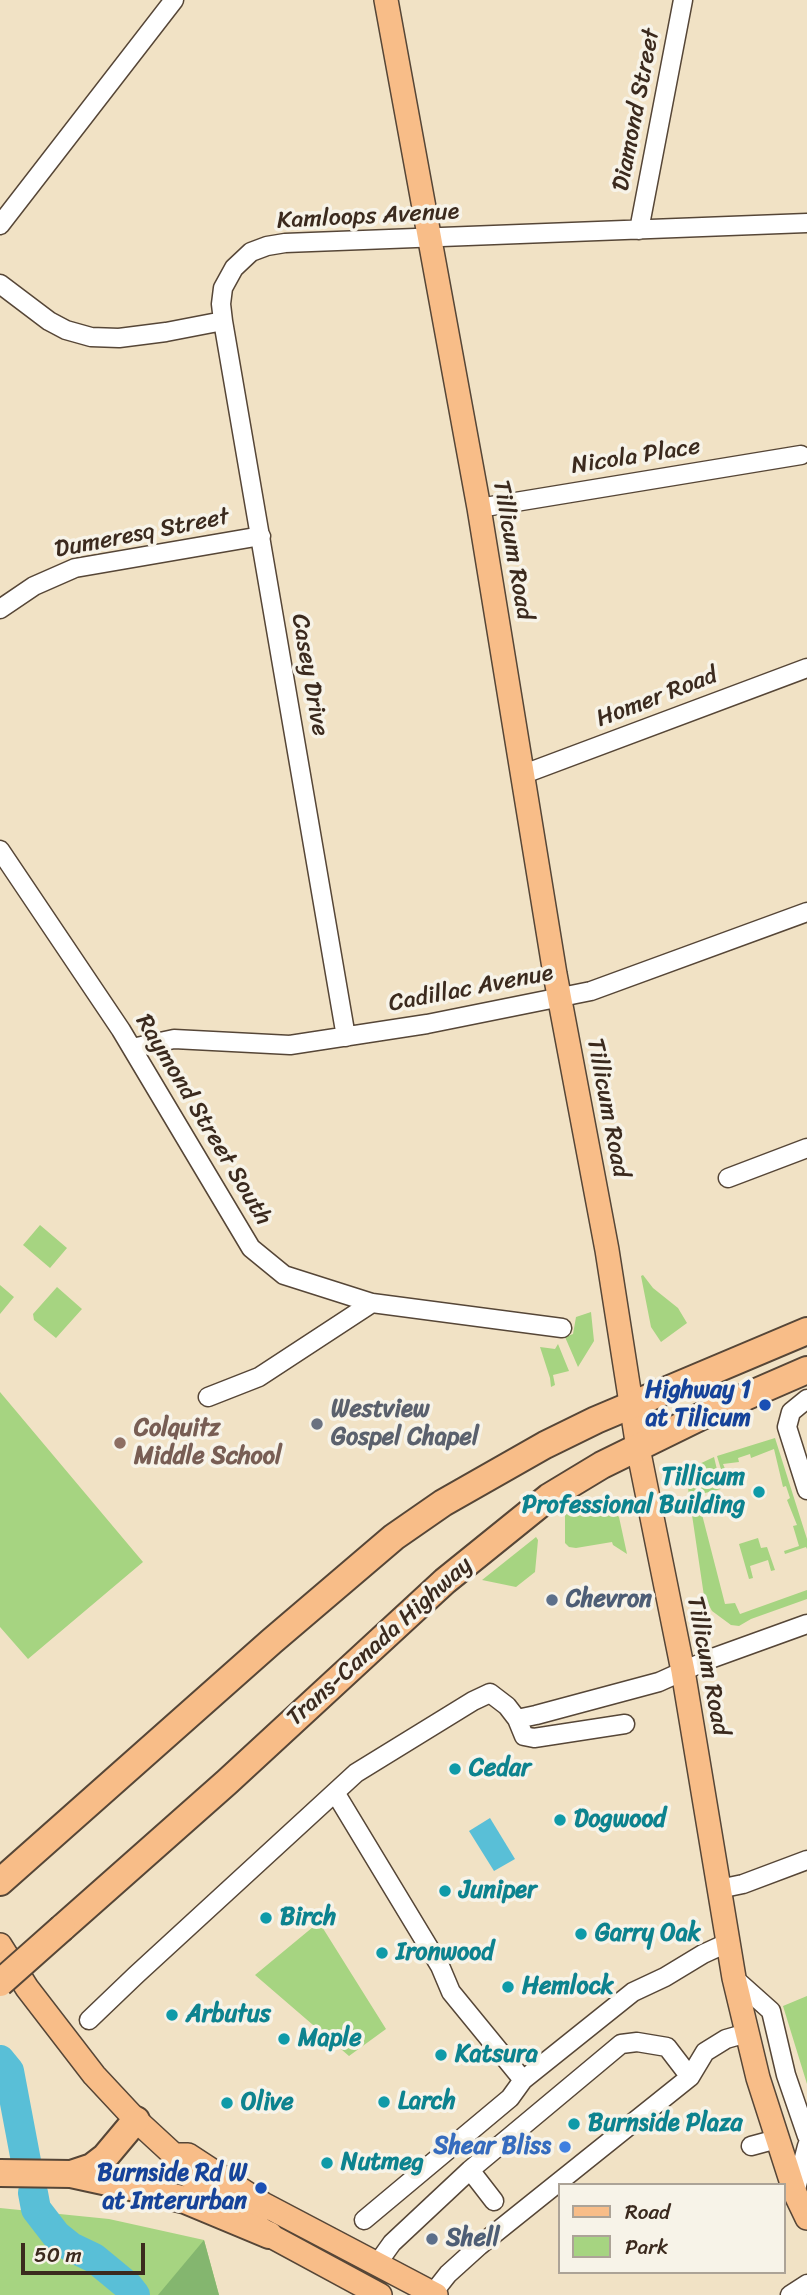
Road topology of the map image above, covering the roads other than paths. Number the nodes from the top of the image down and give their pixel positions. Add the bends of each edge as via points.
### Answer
1 (174, 0) edge
2 (386, 0) edge
3 (682, 0) edge
4 (807, 223) edge
5 (0, 225) edge
6 (639, 230) junction
7 (431, 238) junction
8 (0, 284) edge
9 (223, 321) junction
10 (801, 455) dead end
11 (479, 508) junction
12 (261, 536) junction
13 (0, 609) edge
14 (807, 667) edge
15 (524, 774) junction
16 (0, 850) edge
17 (807, 912) edge
18 (559, 998) junction
19 (346, 1037) junction
20 (132, 1048) junction
21 (807, 1148) edge
22 (728, 1178) dead end
23 (372, 1303) junction
24 (562, 1328) dead end
25 (807, 1331) edge
26 (807, 1370) edge
27 (216, 1394) dead end
28 (807, 1399) edge
29 (632, 1405) junction
30 (638, 1448) junction
31 (807, 1490) edge
32 (807, 1624) edge
33 (683, 1671) junction
34 (517, 1719) junction
35 (625, 1724) dead end
36 (336, 1794) junction
37 (807, 1860) edge
38 (0, 1882) edge
39 (719, 1889) junction
40 (727, 1943) junction
41 (0, 1945) edge
42 (734, 1978) junction
43 (0, 1983) edge
44 (89, 2020) dead end
45 (747, 2033) junction
46 (690, 2077) junction
47 (523, 2080) junction
48 (136, 2120) junction
49 (807, 2136) edge
50 (776, 2139) junction
51 (751, 2146) dead end
52 (807, 2146) edge
53 (174, 2155) junction
54 (470, 2170) junction
55 (0, 2173) edge
56 (71, 2174) junction
57 (795, 2193) junction
58 (807, 2218) edge
59 (364, 2220) dead end
60 (510, 2221) junction
61 (270, 2235) junction
62 (377, 2264) junction
63 (807, 2284) edge
64 (435, 2294) edge
65 (380, 2295) edge
66 (790, 2295) edge

1 - 5 street
2 - 7 main road, Tillicum Road
3 - 6 street, Diamond Street
4 - 6 street, Kamloops Avenue
6 - 7 street, Kamloops Avenue
7 - 9 street, Kamloops Avenue via 285,243 251,252 233,268 223,288
7 - 11 main road, Tillicum Road
8 - 9 street via 49,321 92,337 119,338
9 - 12 street, Casey Drive
10 - 11 street, Nicola Place
11 - 15 main road, Tillicum Road
12 - 13 street, Dumeresq Street via 75,568 34,586
12 - 19 street, Casey Drive
14 - 15 street, Homer Road
15 - 18 main road, Tillicum Road
16 - 20 street, Raymond Street South
17 - 18 street, Cadillac Avenue via 592,991
18 - 19 street, Cadillac Avenue
18 - 29 main road, Tillicum Road
19 - 20 street, Cadillac Avenue via 290,1045 174,1039
20 - 23 street, Raymond Street South via 251,1248 284,1275
21 - 22 street
23 - 24 street, Raymond Street South
23 - 27 street via 259,1377
25 - 29 highway
26 - 30 highway, Trans-Canada Highway
28 - 31 street via 791,1412 787,1427
29 - 30 main road, Tillicum Road
29 - 38 highway via 545,1445 443,1503 394,1537
30 - 33 main road, Tillicum Road
30 - 43 highway, Trans-Canada Highway, bridge via 549,1497 445,1581
32 - 33 street
33 - 34 street via 659,1682
33 - 39 main road, Tillicum Road
34 - 35 street via 524,1735 534,1738
34 - 36 street via 490,1693 356,1773
36 - 44 street
36 - 47 street via 440,1966 451,1992
37 - 39 street
39 - 40 main road, Tillicum Road
40 - 42 main road, Tillicum Road
40 - 47 street via 633,1992
41 - 48 main road via 60,2032
42 - 45 main road, Tillicum Road
42 - 49 street via 771,2011
45 - 46 street via 705,2052
45 - 50 main road, Tillicum Road
46 - 54 street via 667,2047 621,2044
46 - 60 street
47 - 59 street via 510,2098
48 - 53 main road
48 - 56 highway via 105,2157
50 - 51 street
50 - 57 main road, Tillicum Road
52 - 57 street
53 - 61 main road via 178,2168
53 - 62 main road via 188,2155 263,2204
54 - 60 street via 491,2204
54 - 62 street
55 - 56 highway
56 - 61 highway via 184,2200
57 - 58 main road, Tillicum Road
60 - 64 street via 448,2274
61 - 65 main road
62 - 64 main road
63 - 66 street

